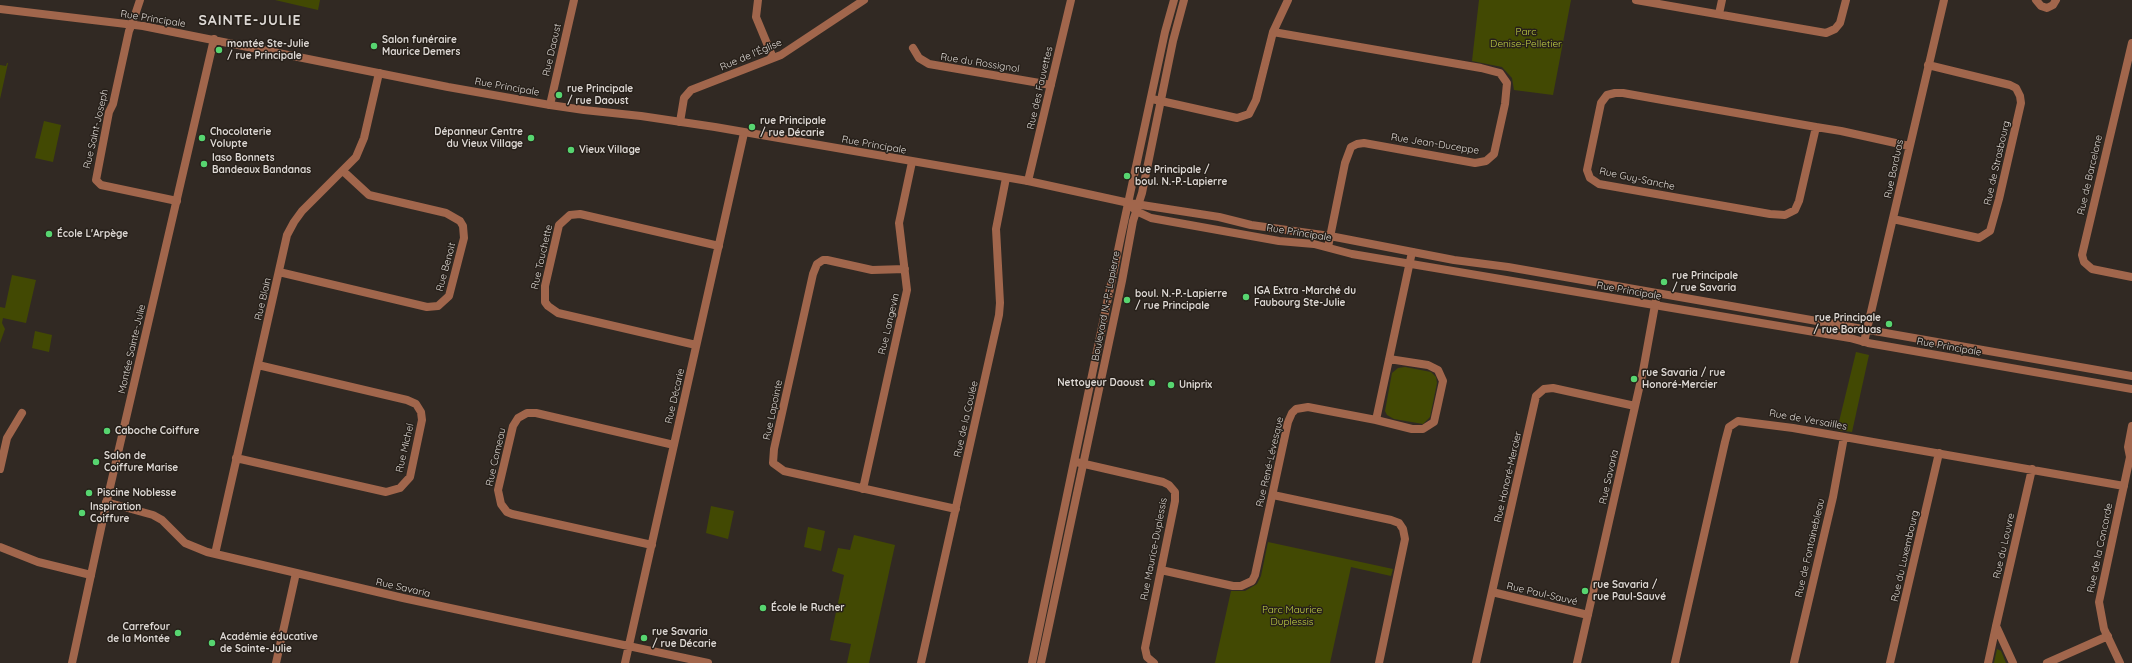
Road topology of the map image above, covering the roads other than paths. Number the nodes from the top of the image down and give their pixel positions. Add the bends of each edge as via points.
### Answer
1 (140, 0) edge
2 (574, 0) edge
3 (758, 0) edge
4 (864, 0) edge
5 (1071, 0) edge
6 (1174, 0) edge
7 (1184, 0) edge
8 (1288, 0) edge
9 (1636, 0) edge
10 (1722, 0) edge
11 (1846, 0) edge
12 (1944, 0) edge
13 (2036, 0) edge
14 (2056, 0) edge
15 (0, 9) edge
16 (1719, 14) junction
17 (132, 24) junction
18 (1273, 32) junction
19 (214, 39) junction
20 (2132, 43) edge
21 (913, 48) dead end
22 (773, 58) junction
23 (1928, 65) junction
24 (379, 73) junction
25 (1051, 85) junction
26 (1152, 99) junction
27 (1160, 101) junction
28 (550, 105) junction
29 (680, 122) junction
30 (1816, 127) junction
31 (744, 133) junction
32 (1909, 146) junction
33 (912, 162) junction
34 (343, 171) junction
35 (1006, 178) junction
36 (1028, 181) junction
37 (176, 201) junction
38 (1129, 203) junction
39 (1138, 208) junction
40 (1893, 219) junction
41 (1330, 236) junction
42 (719, 246) junction
43 (1328, 247) junction
44 (1412, 252) junction
45 (1410, 263) junction
46 (905, 269) junction
47 (279, 272) junction
48 (2132, 277) edge
49 (1657, 294) junction
50 (1655, 306) junction
51 (1866, 330) junction
52 (1864, 342) junction
53 (696, 345) junction
54 (1389, 359) junction
55 (258, 365) junction
56 (2132, 376) edge
57 (2132, 389) edge
58 (1635, 406) junction
59 (22, 413) dead end
60 (1376, 420) junction
61 (2132, 426) edge
62 (1844, 436) junction
63 (674, 445) junction
64 (1939, 453) junction
65 (2131, 456) edge
66 (236, 458) junction
67 (1074, 462) junction
68 (1083, 464) junction
69 (0, 469) edge
70 (2032, 469) junction
71 (2124, 486) junction
72 (863, 489) junction
73 (1273, 495) junction
74 (106, 502) junction
75 (956, 509) junction
76 (652, 545) junction
77 (0, 547) edge
78 (215, 554) junction
79 (1161, 570) junction
80 (296, 573) junction
81 (91, 575) junction
82 (1492, 592) junction
83 (1588, 615) junction
84 (1996, 626) junction
85 (2108, 636) junction
86 (629, 647) junction
87 (72, 663) edge
88 (276, 663) edge
89 (625, 663) edge
90 (708, 663) edge
91 (922, 663) edge
92 (1032, 663) edge
93 (1041, 663) edge
94 (1154, 663) edge
95 (1379, 663) edge
96 (1476, 663) edge
97 (1577, 663) edge
98 (1675, 663) edge
99 (1794, 663) edge
100 (1890, 663) edge
101 (1988, 663) edge
102 (2013, 663) edge
103 (2047, 663) edge
104 (2120, 663) edge

1 - 17 street
2 - 28 street, Rue Daoust
3 - 22 street via 756,17
4 - 22 street, Rue de l'Église via 794,47
5 - 25 street, Rue des Fauvettes
6 - 26 street, Boulevard N.-P.-Lapierre
7 - 27 street, Boulevard N.-P.-Lapierre
8 - 18 street
9 - 16 street
10 - 16 street
11 - 16 street via 1840,23 1826,34
12 - 23 street, Rue Borduas
13 - 14 street via 2044,8 2050,7
15 - 17 street, Rue Principale
17 - 19 street, Rue Principale
17 - 37 street, Rue Saint-Joseph via 96,180 101,185
18 - 27 street via 1256,100 1249,114 1237,118
18 - 41 street, Rue Jean-Duceppe via 1481,68 1500,73 1508,83 1494,154 1486,161 1475,163 1364,143 1351,147 1345,162
19 - 24 street, Rue Principale
19 - 37 street, Montée Sainte-Julie
20 - 48 street, Rue de Barcelone via 2082,255 2084,262 2092,269
21 - 25 street, Rue du Rossignol via 919,58 929,64
22 - 29 street, Rue de l'Église via 691,90 684,98
23 - 32 street, Rue Borduas
23 - 40 street, Rue de Strasbourg via 2010,85 2016,88 2021,103 1990,231 1979,238
24 - 28 street, Rue Principale
24 - 34 street, Rue Blain via 362,145 356,157
25 - 36 street, Rue des Fauvettes
26 - 27 street
26 - 38 street, Boulevard N.-P.-Lapierre
27 - 39 street, Boulevard N.-P.-Lapierre
28 - 29 street, Rue Principale
29 - 31 street, Rue Principale
30 - 30 street, Rue Guy-Sanche via 1799,201 1795,210 1788,215 1599,184 1590,178 1587,170 1600,105 1607,95 1612,93
30 - 32 street, Rue Guy-Sanche
31 - 33 street, Rue Principale
31 - 42 street, Rue Décarie
32 - 40 street, Rue Borduas
33 - 35 street, Rue Principale
33 - 46 street, Rue Langevin via 899,223
34 - 47 street, Rue Blain via 294,222 287,235
34 - 47 street, Rue Benoit via 368,195 446,213 460,221 464,238 449,296 438,306 427,306
35 - 36 street, Rue Principale
35 - 75 street, Rue de la Coulée via 996,229 1000,308
36 - 38 street, Rue Principale
37 - 74 street, Montée Sainte-Julie
38 - 39 street, Rue Principale
38 - 67 street, Boulevard N.-P.-Lapierre
39 - 41 street, Rue Principale via 1219,217 1251,225
39 - 43 street, Rue Principale via 1158,220
39 - 68 street, Boulevard N.-P.-Lapierre
40 - 51 street, Rue Borduas
41 - 43 street, Rue Jean-Duceppe
41 - 44 street, Rue Principale
42 - 53 street, Rue Décarie
42 - 53 street, Rue Touchette via 580,214 570,215 559,225 544,286 545,302 558,313
43 - 45 street, Rue Principale via 1352,254
44 - 45 street
44 - 49 street, Rue Principale
45 - 50 street, Rue Principale
45 - 54 street
46 - 72 street, Rue Langevin via 907,290
46 - 72 street, Rue Lapointe via 872,270 827,260 817,264 772,457 773,463 784,472
47 - 55 street, Rue Blain
49 - 50 street, Rue Savaria
49 - 51 street, Rue Principale
50 - 52 street, Rue Principale via 1842,336
50 - 58 street, Rue Savaria
51 - 52 street, Rue Borduas
51 - 56 street, Rue Principale
52 - 57 street, Rue Principale
53 - 63 street, Rue Décarie
54 - 60 street
54 - 60 street, Rue René-Lévesque via 1428,365 1438,370 1443,381 1434,422 1423,429 1412,429
55 - 66 street, Rue Blain
55 - 66 street, Rue Michel via 416,404 422,420 410,476 400,488 386,492
58 - 82 street, Rue Honoré-Mercier via 1553,388 1539,392
58 - 83 street, Rue Savaria
59 - 69 street via 7,438
60 - 73 street, Rue René-Lévesque via 1308,407 1296,409 1288,422
61 - 65 street, Rue de la Concorde via 2128,447
62 - 64 street, Rue de Versailles
62 - 98 street, Rue de Versailles via 1746,420 1738,420 1729,427
62 - 99 street, Rue de Fontainebleau via 1833,497
63 - 76 street, Rue Décarie
63 - 76 street, Rue Comeau via 527,413 518,418 513,426 498,490 501,504 512,514
64 - 70 street, Rue de Versailles
64 - 100 street, Rue du Luxembourg
65 - 71 street, Rue de la Concorde
66 - 78 street, Rue Blain
67 - 68 street, Rue Maurice-Duplessis
67 - 92 street, Boulevard N.-P.-Lapierre
68 - 79 street, Rue Maurice-Duplessis via 1163,482 1173,489 1175,501
68 - 93 street, Boulevard N.-P.-Lapierre
70 - 71 street, Rue de Versailles
70 - 84 street, Rue du Louvre
71 - 85 street, Rue de la Concorde via 2099,595 2099,608
72 - 75 street, Rue Lapointe
73 - 79 street, Rue René-Lévesque via 1255,575 1249,583 1233,586
73 - 95 street via 1391,520 1403,528 1405,539
74 - 78 street, Rue Savaria via 153,515 162,520 185,543
74 - 81 street, Montée Sainte-Julie
75 - 91 street, Rue de la Coulée
76 - 86 street, Rue Décarie
77 - 81 street via 38,562
78 - 80 street, Rue Savaria
79 - 94 street, Rue Maurice-Duplessis via 1145,648 1147,657
80 - 86 street, Rue Savaria
80 - 88 street
81 - 87 street, Montée Sainte-Julie
82 - 83 street, Rue Paul-Sauvé
82 - 96 street, Rue Honoré-Mercier
83 - 97 street, Rue Savaria
84 - 101 street, Rue du Louvre
84 - 102 street
85 - 103 street
85 - 104 street, Rue de la Concorde
86 - 89 street, Rue Décarie
86 - 90 street, Rue Savaria

